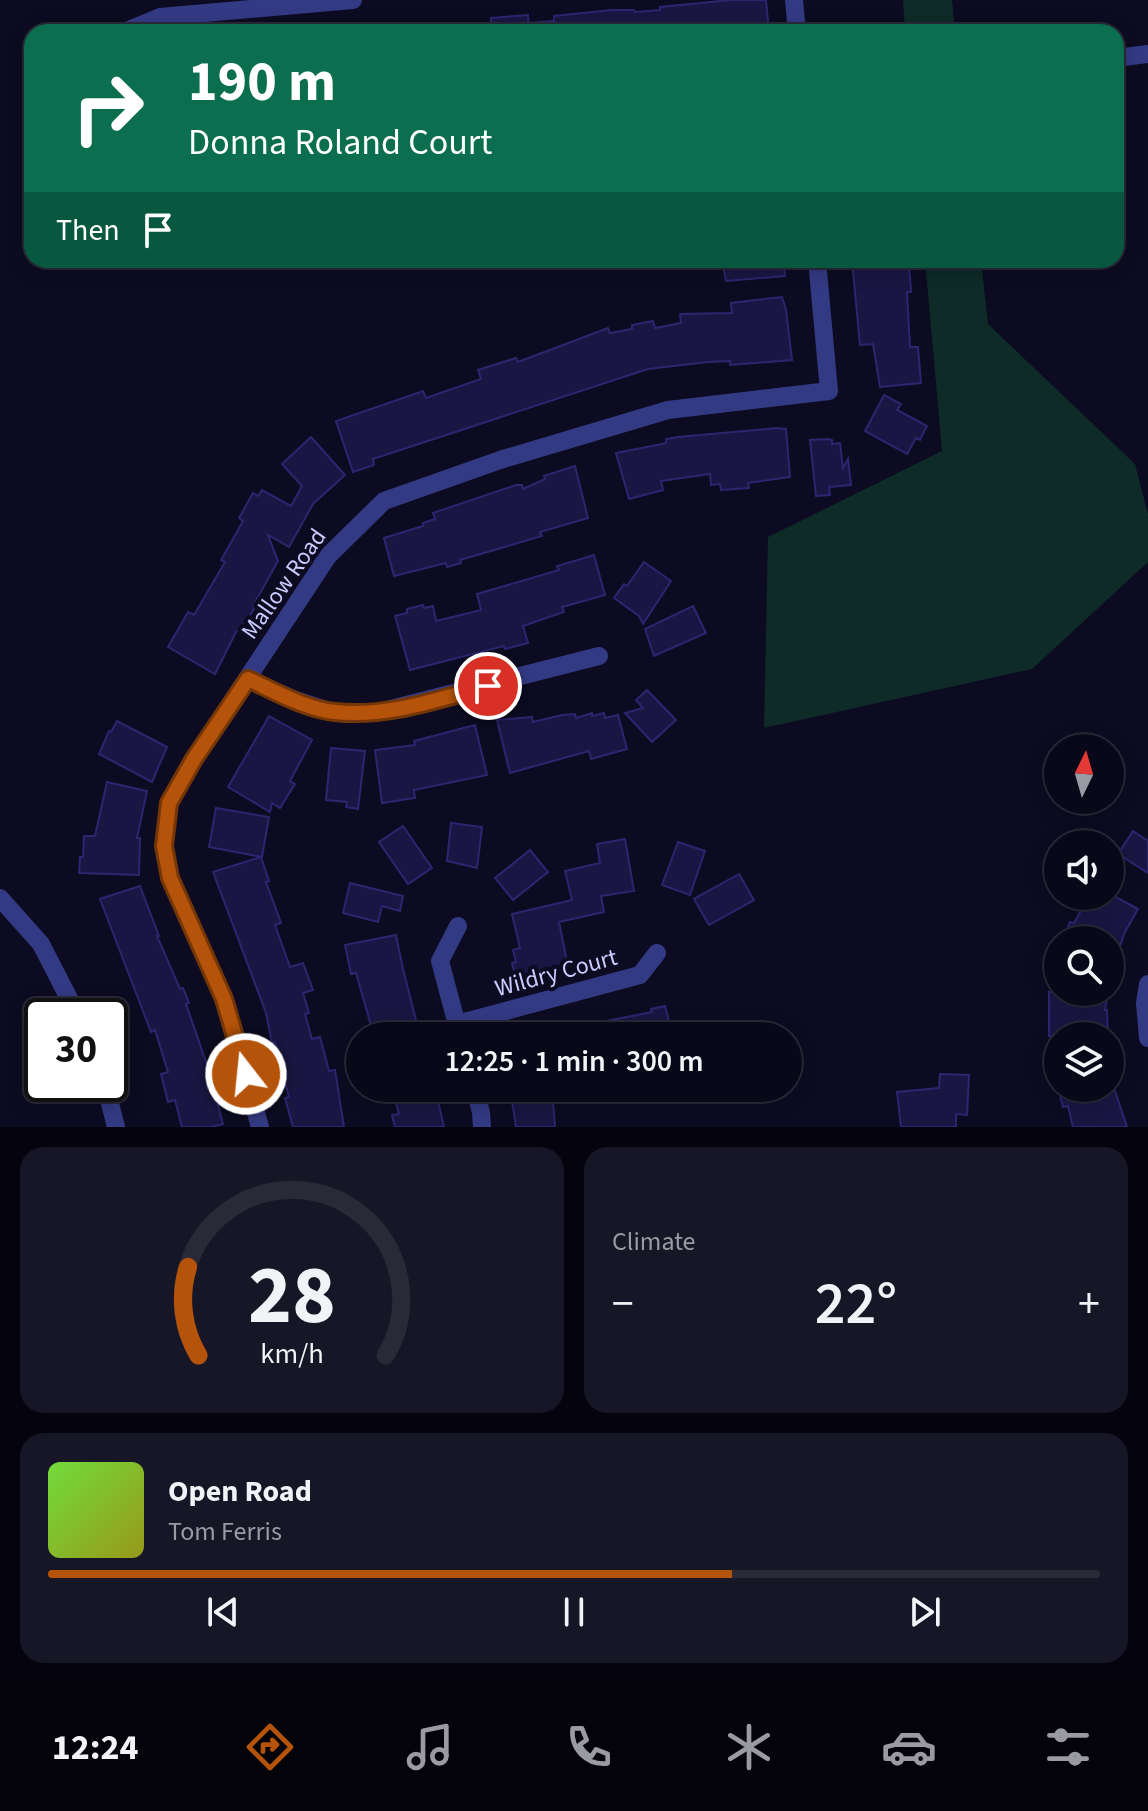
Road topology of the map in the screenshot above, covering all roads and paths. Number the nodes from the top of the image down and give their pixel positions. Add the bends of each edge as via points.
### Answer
1 (353, 0) edge
2 (794, 0) edge
3 (143, 24) edge
4 (796, 24) edge
5 (1148, 54) edge
6 (1124, 57) edge
7 (818, 268) edge
8 (599, 656) dead end
9 (248, 679) junction
10 (0, 898) edge
11 (458, 926) dead end
12 (657, 953) dead end
13 (1148, 984) edge
14 (69, 998) edge
15 (457, 1022) edge
16 (485, 1022) edge
17 (1148, 1038) edge
18 (110, 1102) edge
19 (478, 1102) edge
20 (116, 1127) edge
21 (260, 1127) edge
22 (482, 1127) edge

1 - 3 street via 160,17
2 - 4 street
5 - 6 street
7 - 9 street, Mallow Road via 829,391 668,410 384,501 328,556
8 - 9 street via 375,713 332,712
9 - 21 street, Mallow Road via 169,803 164,846 170,878 224,999
10 - 14 street via 41,944
11 - 15 street via 440,961
12 - 16 street, Wildry Court via 640,975
13 - 17 street
18 - 20 street
19 - 22 street

